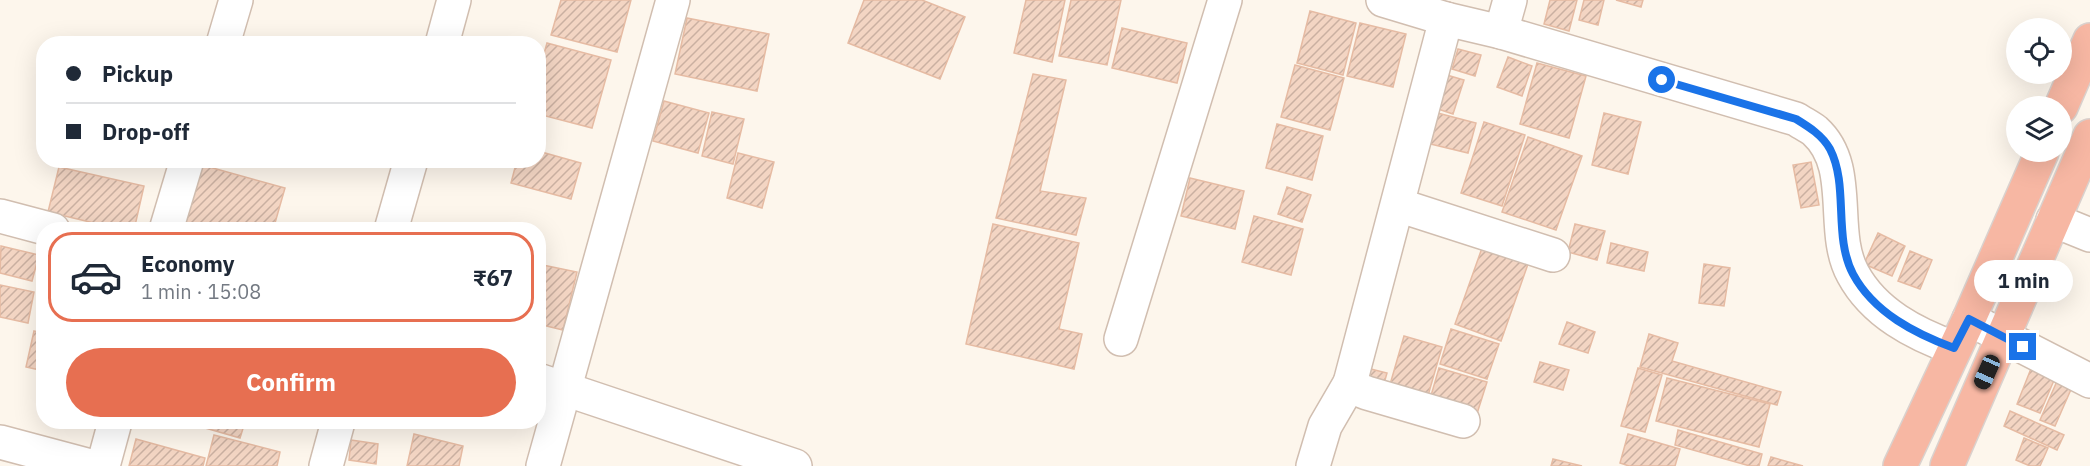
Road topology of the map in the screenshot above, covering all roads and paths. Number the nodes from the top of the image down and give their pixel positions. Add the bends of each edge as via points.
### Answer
1 (236, 0) edge
2 (454, 0) edge
3 (673, 0) edge
4 (1225, 0) edge
5 (1383, 0) edge
6 (1510, 0) edge
7 (1446, 19) junction
8 (1501, 32) junction
9 (225, 36) edge
10 (444, 36) edge
11 (2090, 40) edge
12 (2066, 96) edge
13 (2090, 136) edge
14 (2038, 162) edge
15 (185, 168) edge
16 (409, 168) edge
17 (1398, 205) junction
18 (0, 216) edge
19 (2053, 220) junction
20 (168, 222) edge
21 (393, 222) edge
22 (36, 226) edge
23 (2090, 235) edge
24 (1554, 255) dead end
25 (1969, 319) junction
26 (2002, 337) junction
27 (1121, 339) dead end
28 (1954, 348) junction
29 (2090, 381) edge
30 (1350, 383) junction
31 (551, 384) edge
32 (1464, 421) dead end
33 (113, 429) edge
34 (336, 429) edge
35 (0, 442) edge
36 (90, 466) edge
37 (103, 466) edge
38 (326, 466) edge
39 (543, 466) edge
40 (795, 466) edge
41 (1313, 466) edge
42 (1900, 466) edge
43 (1947, 466) edge

1 - 9 street
2 - 10 street
3 - 31 street
4 - 27 street
5 - 7 street
6 - 8 street
7 - 8 street
7 - 17 street
8 - 28 street via 1778,113 1815,131 1830,149 1837,172 1844,246 1853,274 1888,314 1921,336
11 - 12 highway
13 - 19 highway
14 - 25 highway
15 - 20 street
16 - 21 street
17 - 24 street
17 - 30 street
18 - 22 street
19 - 23 street
19 - 26 highway
25 - 26 street
25 - 28 highway
26 - 29 street
26 - 43 highway
28 - 42 highway
30 - 32 street via 1367,393
30 - 41 street via 1325,426
31 - 39 street
31 - 40 street
33 - 37 street
34 - 38 street
35 - 36 street

